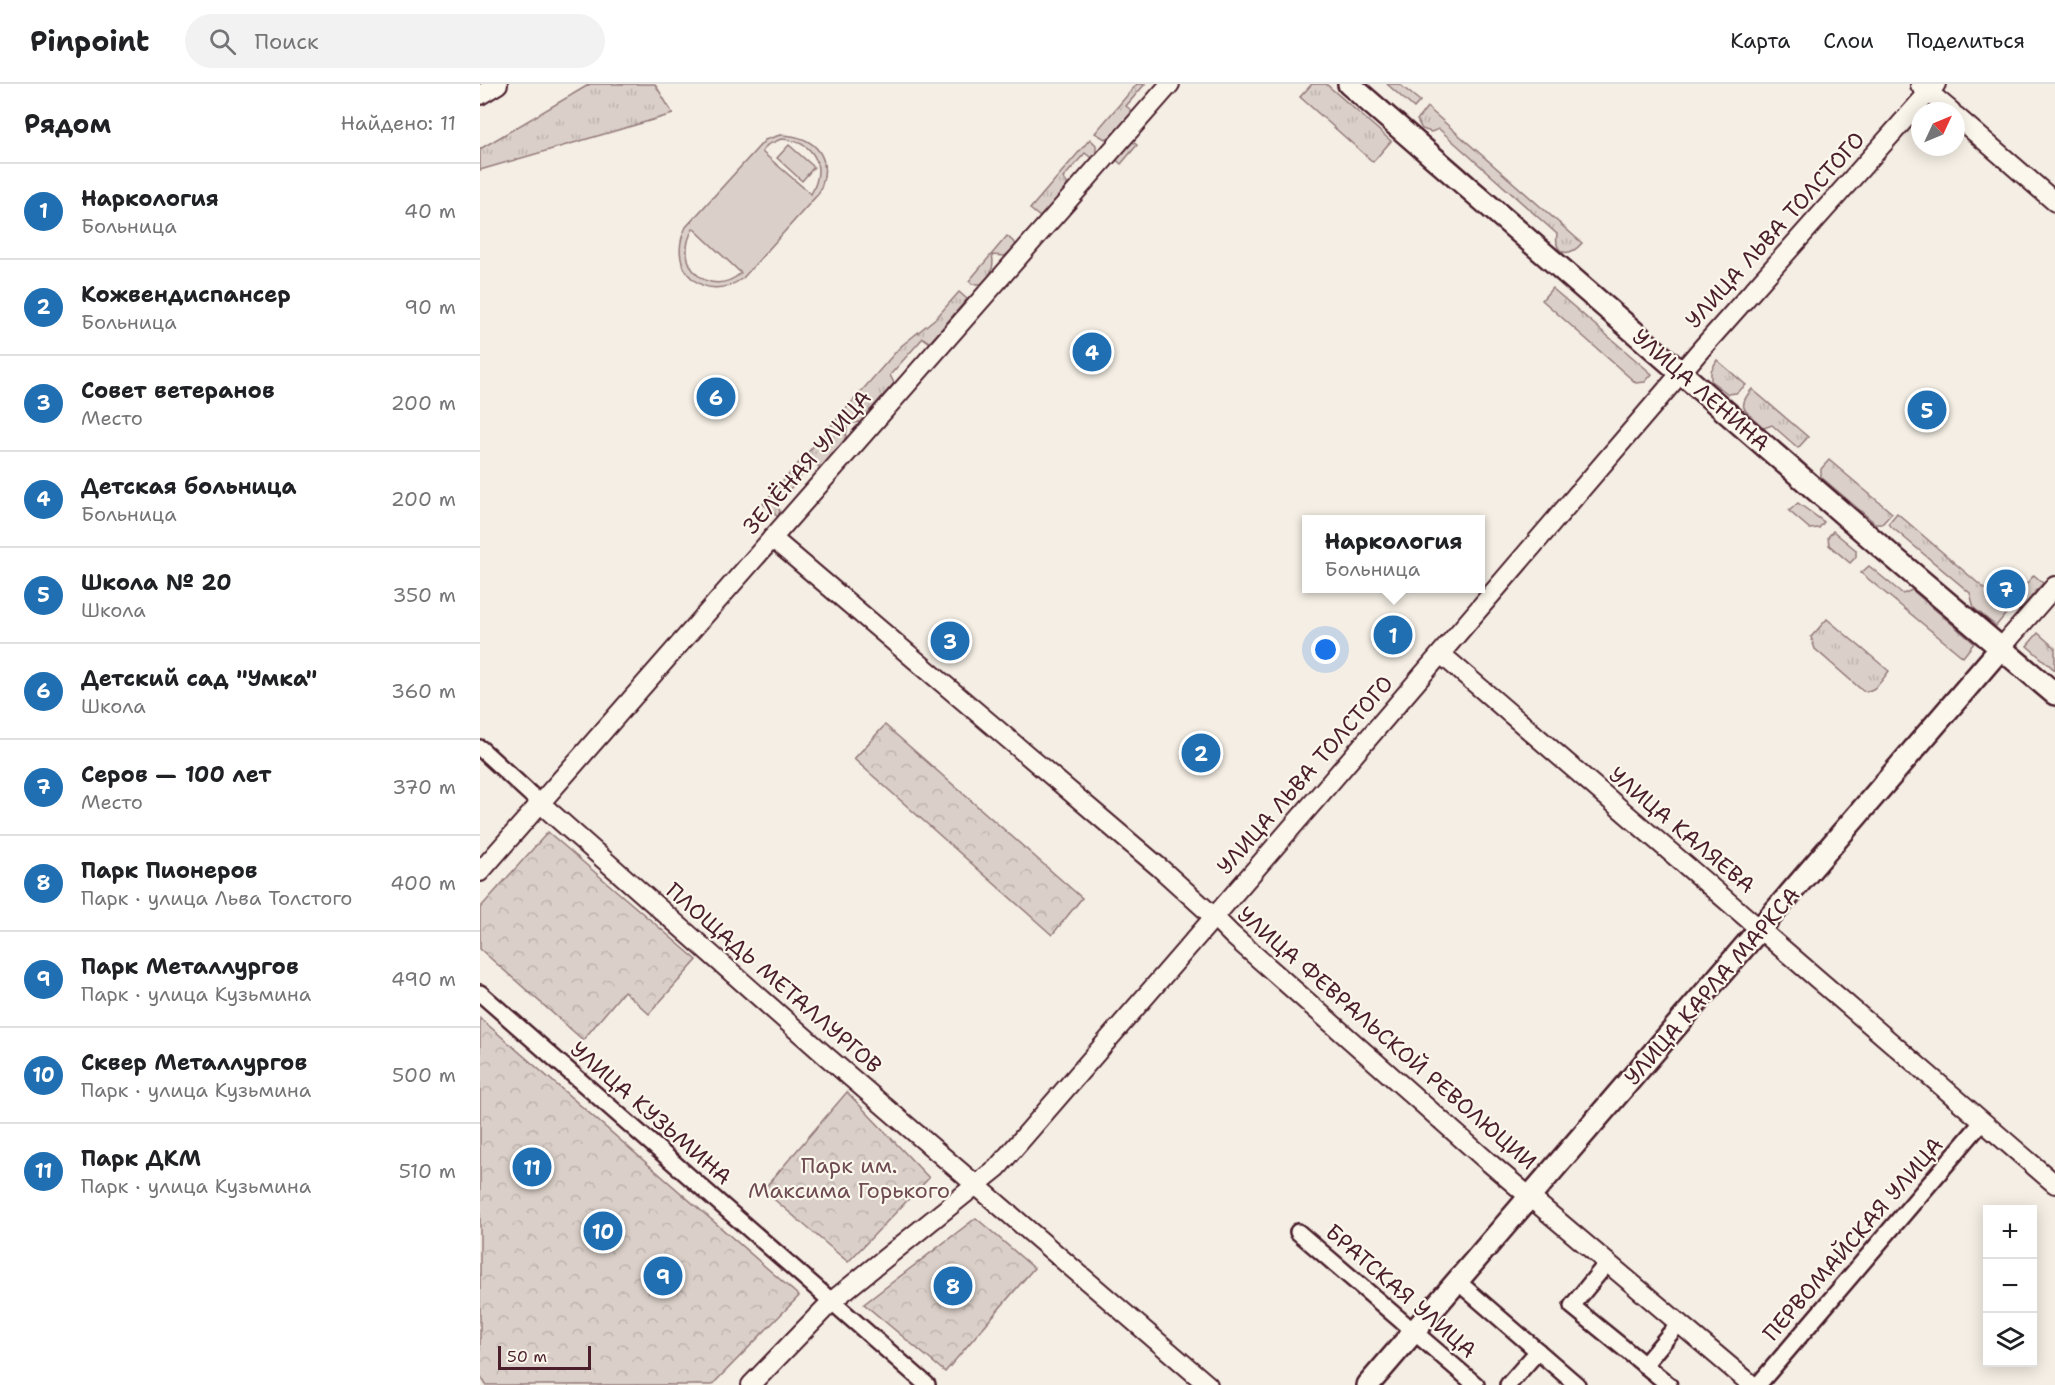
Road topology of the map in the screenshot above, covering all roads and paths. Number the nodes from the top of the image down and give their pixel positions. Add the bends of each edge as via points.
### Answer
1 (498, 84) edge
2 (1170, 84) edge
3 (1349, 84) edge
4 (1928, 87) edge
5 (480, 94) edge
6 (1942, 102) edge
7 (1965, 124) edge
8 (2055, 202) edge
9 (1681, 373) junction
10 (772, 538) junction
11 (2055, 586) edge
12 (2001, 648) junction
13 (1441, 654) junction
14 (2055, 694) edge
15 (480, 748) edge
16 (540, 803) junction
17 (480, 872) edge
18 (1214, 916) junction
19 (1761, 929) junction
20 (480, 993) edge
21 (1983, 1121) junction
22 (2055, 1184) edge
23 (978, 1185) junction
24 (1529, 1196) junction
25 (1298, 1232) dead end
26 (1607, 1263) junction
27 (1457, 1281) junction
28 (832, 1301) junction
29 (1679, 1323) junction
30 (1413, 1332) junction
31 (1538, 1351) junction
32 (1644, 1365) junction
33 (751, 1385) edge
34 (927, 1385) edge
35 (1208, 1385) edge
36 (1368, 1385) edge
37 (1476, 1385) edge
38 (1508, 1385) edge
39 (1577, 1385) edge
40 (1669, 1385) edge
41 (1752, 1385) edge
42 (1758, 1385) edge

1 - 5 street
2 - 10 street, ЗЕЛЁНАЯ УЛИЦА
3 - 9 main road, УЛИЦА ЛЕНИНА
4 - 6 street
4 - 9 street, УЛИЦА ЛЬВА ТОЛСТОГО
7 - 8 street
9 - 12 main road, УЛИЦА ЛЕНИНА
9 - 13 street, УЛИЦА ЛЬВА ТОЛСТОГО
10 - 16 street, ЗЕЛЁНАЯ УЛИЦА
10 - 18 street, УЛИЦА ФЕВРАЛЬСКОЙ РЕВОЛЮЦИИ
11 - 12 street, УЛИЦА КАРЛА МАРКСА
12 - 14 main road, УЛИЦА ЛЕНИНА
12 - 19 main road, УЛИЦА КАРЛА МАРКСА
13 - 18 street, УЛИЦА ЛЬВА ТОЛСТОГО
13 - 19 street, УЛИЦА КАЛЯЕВА
15 - 16 street
16 - 17 street, ЗЕЛЁНАЯ УЛИЦА
16 - 23 street, ПЛОЩАДЬ МЕТАЛЛУРГОВ
18 - 23 street, УЛИЦА ЛЬВА ТОЛСТОГО via 998,1168
18 - 24 street, УЛИЦА ФЕВРАЛЬСКОЙ РЕВОЛЮЦИИ
19 - 21 street, УЛИЦА КАЛЯЕВА
19 - 24 main road, УЛИЦА КАРЛА МАРКСА
20 - 28 street, УЛИЦА КУЗЬМИНА
21 - 22 street, УЛИЦА КАЛЯЕВА
21 - 42 street, ПЕРВОМАЙСКАЯ УЛИЦА
23 - 28 street, УЛИЦА ЛЬВА ТОЛСТОГО
23 - 35 street, ПЛОЩАДЬ МЕТАЛЛУРГОВ
24 - 26 street, УЛИЦА ФЕВРАЛЬСКОЙ РЕВОЛЮЦИИ
24 - 27 main road, УЛИЦА КАРЛА МАРКСА
25 - 30 street, БРАТСКАЯ УЛИЦА
26 - 29 street, УЛИЦА ФЕВРАЛЬСКОЙ РЕВОЛЮЦИИ
26 - 32 street via 1572,1306
27 - 30 main road, УЛИЦА КАРЛА МАРКСА
27 - 31 street
28 - 33 street, УЛИЦА ЛЬВА ТОЛСТОГО
28 - 34 street, УЛИЦА КУЗЬМИНА
29 - 32 street
29 - 41 street, УЛИЦА ФЕВРАЛЬСКОЙ РЕВОЛЮЦИИ
30 - 36 main road, УЛИЦА КАРЛА МАРКСА
30 - 37 street, БРАТСКАЯ УЛИЦА
31 - 38 street
31 - 39 street
32 - 40 street

